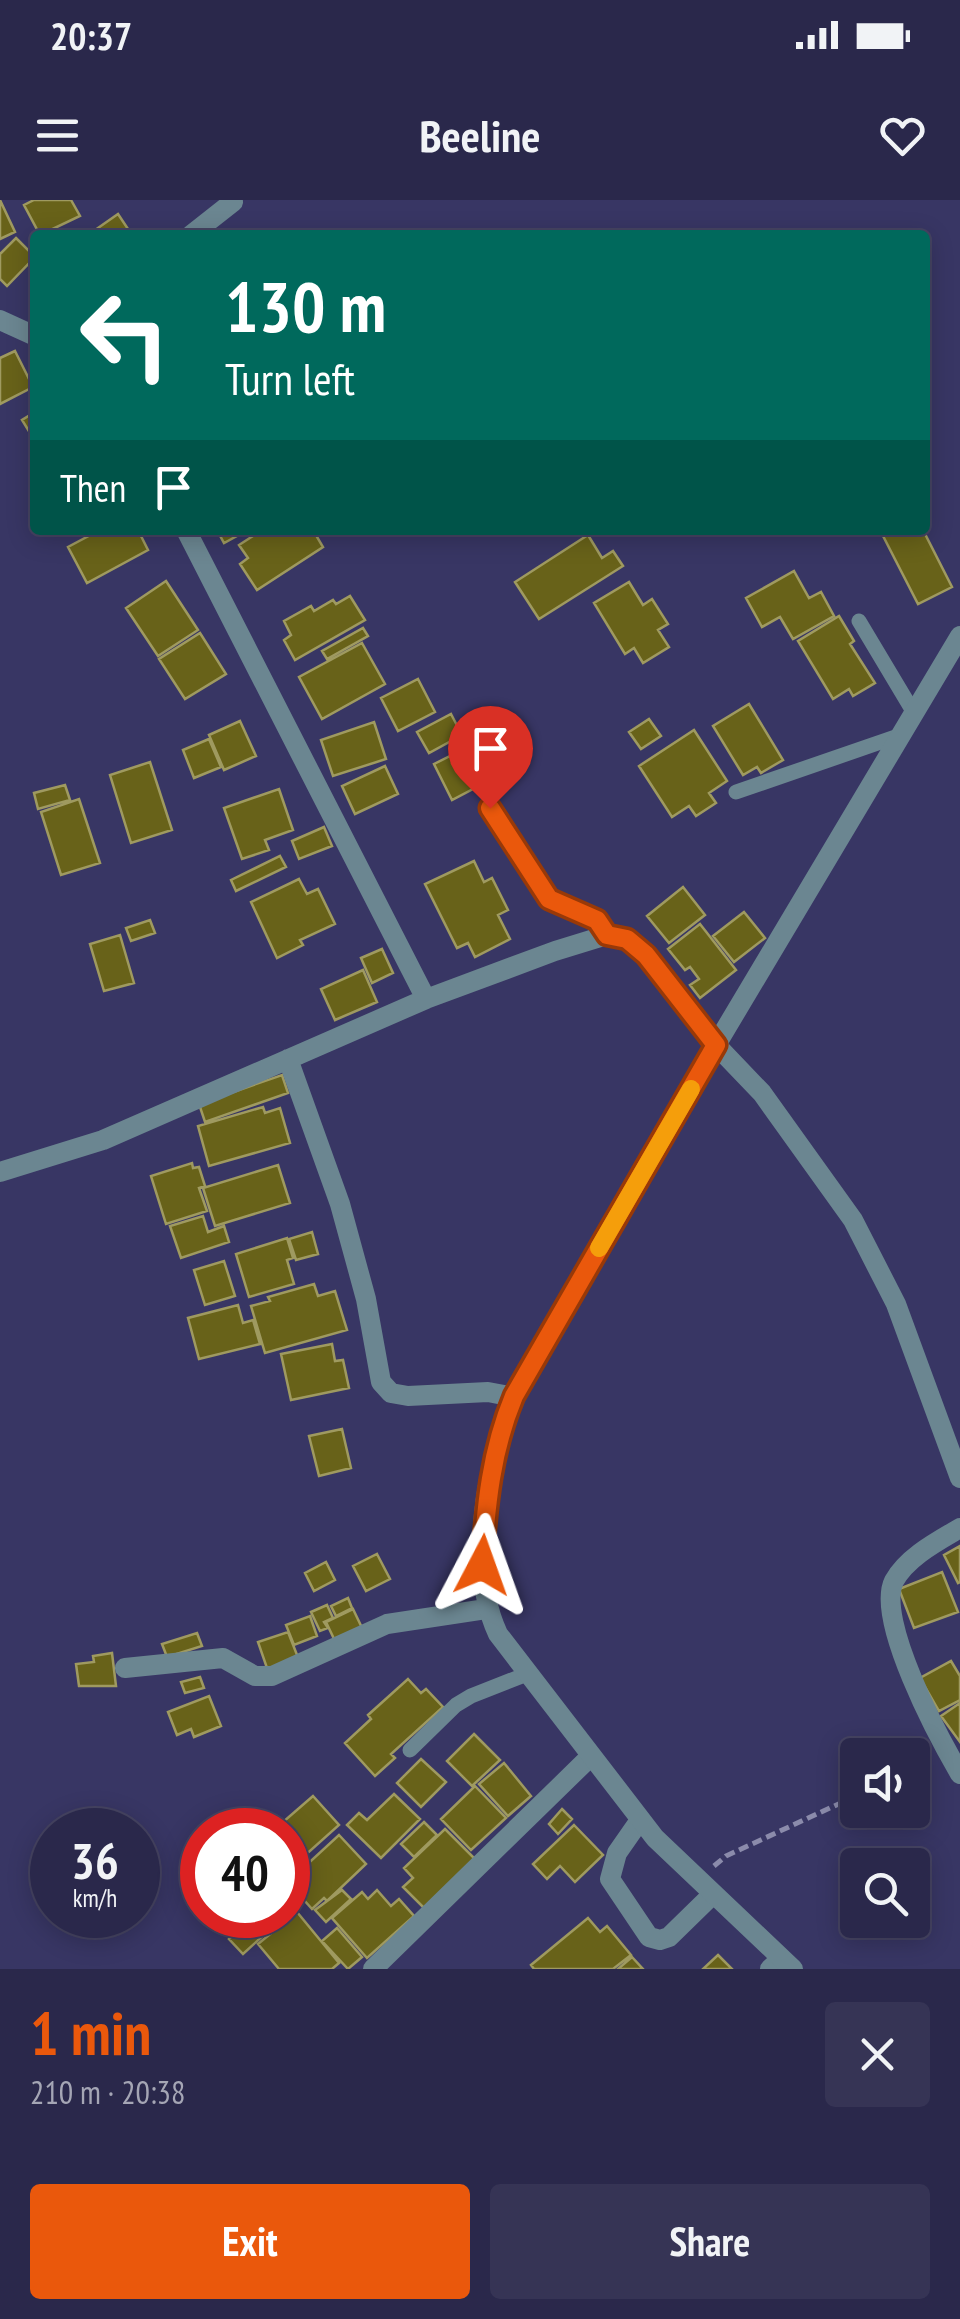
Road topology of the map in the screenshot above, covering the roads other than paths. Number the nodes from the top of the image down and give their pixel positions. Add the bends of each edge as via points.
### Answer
1 (234, 202) edge
2 (198, 230) edge
3 (0, 320) edge
4 (30, 334) edge
5 (189, 535) edge
6 (859, 621) dead end
7 (960, 636) edge
8 (914, 713) junction
9 (901, 735) junction
10 (736, 792) dead end
11 (490, 808) dead end
12 (607, 935) junction
13 (426, 999) junction
14 (716, 1045) junction
15 (288, 1059) junction
16 (0, 1172) edge
17 (514, 1396) junction
18 (960, 1478) edge
19 (960, 1528) edge
20 (486, 1609) junction
21 (125, 1668) dead end
22 (527, 1674) junction
23 (410, 1750) dead end
24 (591, 1756) junction
25 (960, 1774) edge
26 (640, 1820) junction
27 (704, 1887) junction
28 (782, 1966) edge
29 (373, 1969) edge

1 - 2 street
3 - 4 street
5 - 13 street
6 - 8 lane
7 - 8 street
8 - 9 street
9 - 10 lane
9 - 14 street
11 - 12 lane via 549,899 597,920
12 - 13 street
12 - 14 street via 627,939 646,955
13 - 15 street
14 - 17 street
14 - 18 street via 762,1092 853,1220 896,1304
15 - 16 street via 103,1140
15 - 17 street via 340,1204 381,1382 391,1394 408,1396
17 - 20 street via 490,1476 482,1565
19 - 25 street via 911,1562 890,1592 910,1676
20 - 21 street via 387,1624 272,1676 256,1676 222,1658
20 - 22 street
22 - 23 lane via 471,1696
22 - 24 street
24 - 26 street
24 - 29 street
26 - 27 street
26 - 27 street via 617,1853 610,1879 649,1937 669,1937
27 - 28 street

